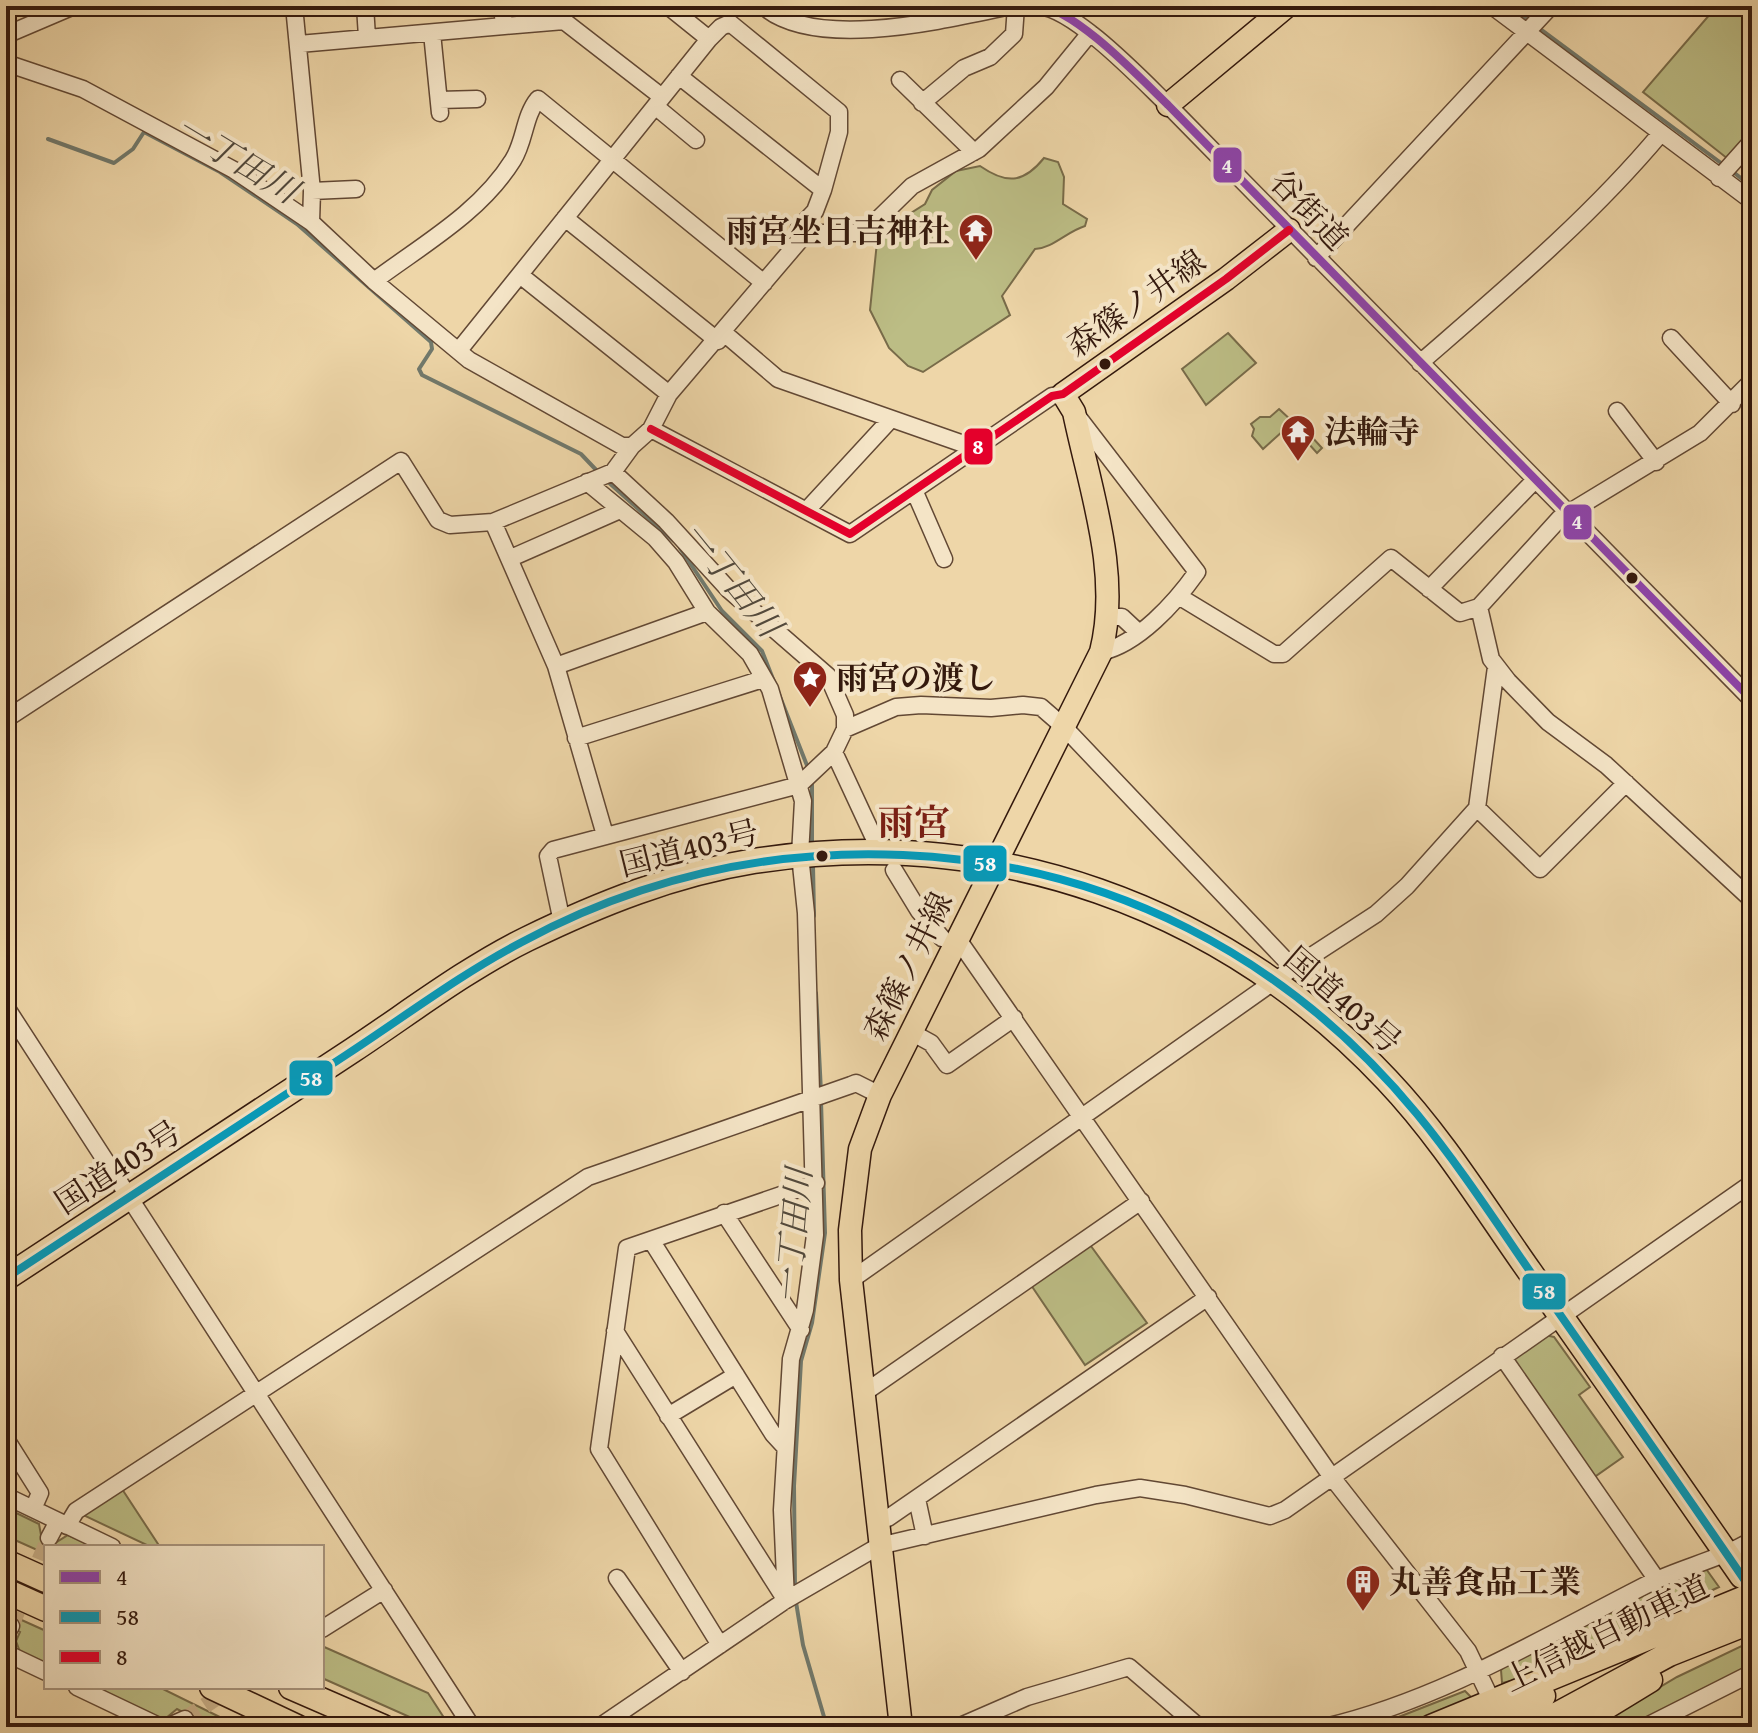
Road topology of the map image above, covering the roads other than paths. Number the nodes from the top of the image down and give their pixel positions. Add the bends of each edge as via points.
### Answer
1 (74, 6) edge
2 (294, 6) edge
3 (365, 6) edge
4 (502, 6) edge
5 (668, 6) edge
6 (763, 6) edge
7 (1013, 6) edge
8 (1038, 6) edge
9 (1287, 6) edge
10 (1492, 6) edge
11 (1551, 6) edge
12 (504, 26) junction
13 (1532, 28) junction
14 (432, 33) junction
15 (1090, 33) junction
16 (6, 35) edge
17 (367, 37) junction
18 (709, 39) junction
19 (299, 44) junction
20 (6, 63) edge
21 (679, 76) junction
22 (900, 80) dead end
23 (477, 99) dead end
24 (658, 102) junction
25 (922, 103) junction
26 (1168, 105) junction
27 (1661, 133) junction
28 (696, 140) dead end
29 (1752, 141) edge
30 (974, 152) junction
31 (613, 159) junction
32 (1724, 172) junction
33 (356, 189) dead end
34 (823, 190) junction
35 (312, 191) junction
36 (1752, 201) edge
37 (565, 218) junction
38 (311, 222) junction
39 (1289, 230) junction
40 (806, 233) junction
41 (1316, 258) junction
42 (520, 275) junction
43 (374, 281) junction
44 (764, 283) junction
45 (721, 337) junction
46 (1671, 338) dead end
47 (460, 349) junction
48 (1420, 363) junction
49 (1752, 381) edge
50 (669, 394) junction
51 (1069, 403) junction
52 (1732, 404) junction
53 (1617, 411) dead end
54 (890, 420) junction
55 (651, 429) junction
56 (632, 446) junction
57 (975, 448) junction
58 (1656, 462) junction
59 (601, 477) junction
60 (1534, 481) junction
61 (914, 490) junction
62 (620, 510) junction
63 (807, 510) junction
64 (1568, 514) junction
65 (493, 522) junction
66 (511, 558) junction
67 (944, 559) dead end
68 (1429, 589) junction
69 (1180, 597) junction
70 (1479, 607) junction
71 (707, 612) junction
72 (1108, 617) junction
73 (1138, 632) junction
74 (1101, 652) junction
75 (556, 666) junction
76 (1496, 667) junction
77 (763, 679) junction
78 (1752, 700) edge
79 (6, 719) edge
80 (1064, 727) junction
81 (845, 729) junction
82 (576, 738) junction
83 (834, 752) junction
84 (807, 779) junction
85 (1626, 783) junction
86 (1477, 808) junction
87 (605, 835) junction
88 (873, 836) dead end
89 (809, 855) junction
90 (995, 864) junction
91 (894, 870) dead end
92 (1752, 900) edge
93 (562, 922) junction
94 (950, 938) junction
95 (1286, 974) junction
96 (6, 1007) edge
97 (1014, 1018) junction
98 (911, 1032) junction
99 (880, 1095) junction
100 (818, 1096) junction
101 (1083, 1116) junction
102 (816, 1183) junction
103 (1752, 1183) edge
104 (129, 1198) junction
105 (1141, 1201) junction
106 (724, 1213) junction
107 (651, 1240) junction
108 (6, 1278) edge
109 (851, 1280) junction
110 (1208, 1297) junction
111 (1555, 1307) junction
112 (801, 1330) junction
113 (615, 1331) junction
114 (1502, 1356) junction
115 (736, 1375) junction
116 (257, 1393) junction
117 (864, 1393) junction
118 (668, 1416) junction
119 (6, 1439) edge
120 (785, 1447) junction
121 (1331, 1476) junction
122 (6, 1496) edge
123 (917, 1499) junction
124 (33, 1509) junction
125 (888, 1518) dead end
126 (63, 1524) junction
127 (925, 1536) junction
128 (49, 1538) tunnel mouth
129 (1752, 1540) edge
130 (108, 1545) edge
131 (879, 1546) junction
132 (1726, 1553) junction
133 (6, 1562) edge
134 (617, 1578) dead end
135 (44, 1579) edge
136 (1657, 1580) junction
137 (384, 1590) junction
138 (1749, 1590) edge
139 (791, 1598) junction
140 (1752, 1621) edge
141 (324, 1628) edge
142 (1752, 1629) edge
143 (720, 1645) junction
144 (6, 1653) edge
145 (1478, 1669) junction
146 (44, 1671) edge
147 (682, 1672) junction
148 (1752, 1673) edge
149 (81, 1689) edge
150 (198, 1689) edge
151 (216, 1689) edge
152 (276, 1689) edge
153 (296, 1689) edge
154 (1488, 1693) dead end
155 (185, 1719) dead end
156 (164, 1727) edge
157 (277, 1727) edge
158 (297, 1727) edge
159 (357, 1727) edge
160 (383, 1727) edge
161 (472, 1727) edge
162 (599, 1727) edge
163 (901, 1727) edge
164 (958, 1727) edge
165 (1199, 1727) edge
166 (1325, 1727) edge
167 (1431, 1727) edge
168 (1490, 1727) edge
169 (1534, 1727) edge
170 (1573, 1727) edge
171 (1645, 1727) edge

1 - 16 street
2 - 19 street
3 - 17 street
4 - 12 street
5 - 18 street
6 - 7 street via 793,23 874,29
7 - 25 street via 1014,34
8 - 15 street, 谷街道
9 - 26 main road
10 - 13 street
11 - 13 street
12 - 14 street
12 - 24 street via 564,21
13 - 27 street
13 - 41 street
14 - 17 street
14 - 23 street via 440,106
15 - 26 street, 谷街道
15 - 30 street via 1046,87
17 - 19 street
18 - 21 street
18 - 34 street via 730,23 839,112 839,132
19 - 35 street
20 - 38 street via 103,99 234,170
21 - 24 street
21 - 34 street
22 - 25 street
24 - 28 street
24 - 31 street
25 - 30 street
26 - 39 street, 谷街道
27 - 32 street
27 - 48 street via 1525,272
29 - 32 street
30 - 40 street via 912,186 864,233
31 - 37 street
31 - 43 street via 538,99 522,144 495,184 473,208
31 - 44 street
32 - 36 street
33 - 35 street
34 - 40 street via 815,211 799,228
35 - 38 street
37 - 42 street
37 - 45 street
38 - 43 street
39 - 41 street, 谷街道
39 - 51 main road, 森篠ノ井線
40 - 44 street
41 - 48 street, 谷街道
42 - 47 street
42 - 50 street
43 - 47 street
44 - 45 street
45 - 50 street
45 - 54 street via 778,379
46 - 52 street
47 - 56 street via 469,360 535,399 622,446
48 - 60 street, 谷街道
49 - 52 street
50 - 55 street
51 - 57 street via 1052,396
51 - 69 street via 1197,572
51 - 72 main road, 森篠ノ井線 via 1096,509
52 - 58 street
53 - 58 street
54 - 57 street
54 - 63 street
55 - 56 street
55 - 63 street
56 - 59 street
57 - 61 street
58 - 64 street
59 - 62 street
59 - 65 street
59 - 81 street via 666,521 729,590 828,676 845,715
60 - 64 street, 谷街道
60 - 68 street
61 - 63 street via 850,534
61 - 67 street
62 - 66 street
62 - 71 street via 676,562
64 - 70 street
64 - 78 street, 谷街道
65 - 66 street
65 - 79 street via 450,525 438,520 401,461
66 - 75 street
68 - 69 street via 1391,558 1283,654 1274,654
68 - 70 street via 1460,613
69 - 73 street
70 - 76 street
71 - 75 street
71 - 77 street via 750,654
72 - 73 street via 1122,617
72 - 74 main road, 森篠ノ井線
73 - 74 street via 1118,648
74 - 80 main road, 森篠ノ井線
75 - 82 street
76 - 85 street via 1548,722
76 - 86 street
77 - 82 street
77 - 84 street
80 - 81 street via 1041,707 921,705 896,707
80 - 90 main road, 森篠ノ井線
80 - 95 street
81 - 83 street
82 - 87 street
83 - 84 street
83 - 88 street
84 - 87 street
84 - 89 street via 803,801
85 - 86 street via 1540,869
85 - 92 street
86 - 95 street via 1376,914
87 - 93 street via 548,856
89 - 90 highway, 国道403号 via 952,857
89 - 93 highway, 国道403号 via 680,878
89 - 100 street via 806,913
90 - 94 main road, 森篠ノ井線
90 - 95 highway, 国道403号 via 1117,895
91 - 94 street via 919,911
93 - 104 highway, 国道403号 via 506,951
94 - 97 street
94 - 98 main road, 森篠ノ井線
95 - 101 street
95 - 111 highway, 国道403号 via 1417,1114 1435,1154 1506,1256
96 - 104 street
97 - 98 street via 947,1065 931,1043
97 - 101 street
98 - 99 main road, 森篠ノ井線
99 - 100 street via 856,1083
99 - 109 main road, 森篠ノ井線 via 860,1149 850,1230
100 - 102 street
100 - 116 street via 588,1177
101 - 105 street
101 - 109 street
102 - 106 street
102 - 112 street via 815,1235
103 - 111 street
104 - 108 highway, 国道403号
104 - 116 street
105 - 110 street
105 - 117 street
106 - 107 street
106 - 112 street
107 - 113 street via 627,1248
107 - 115 street
109 - 117 main road, 森篠ノ井線
110 - 121 street
110 - 123 street
111 - 114 street
111 - 132 highway, 国道403号
112 - 120 street via 791,1359
113 - 118 street
113 - 143 street via 599,1449
114 - 121 street
114 - 136 street
115 - 118 street
115 - 120 street
116 - 126 street
116 - 137 street
117 - 131 main road, 森篠ノ井線
118 - 139 street
119 - 124 street via 40,1493
120 - 139 street via 782,1510
121 - 127 street via 1270,1516 1140,1488
121 - 145 street
122 - 124 street
123 - 125 street
123 - 127 street
124 - 126 street
126 - 128 street
126 - 130 street
127 - 131 street
129 - 132 street
131 - 139 street
131 - 163 main road, 森篠ノ井線
132 - 136 street
132 - 138 highway, 国道403号
133 - 135 highway
134 - 147 street
136 - 145 street
137 - 141 street
137 - 161 street
138 - 167 highway
138 - 168 highway, 上信越自動車道
139 - 143 street
140 - 169 highway, 上信越自動車道 via 1669,1654
142 - 170 highway via 1668,1670
143 - 147 street
144 - 146 street
145 - 154 street
145 - 166 street via 1403,1705
147 - 162 street
148 - 171 street
149 - 156 street
150 - 157 highway
151 - 158 highway
152 - 159 highway
153 - 160 highway
155 - 156 street
164 - 165 street via 1027,1697 1129,1667

